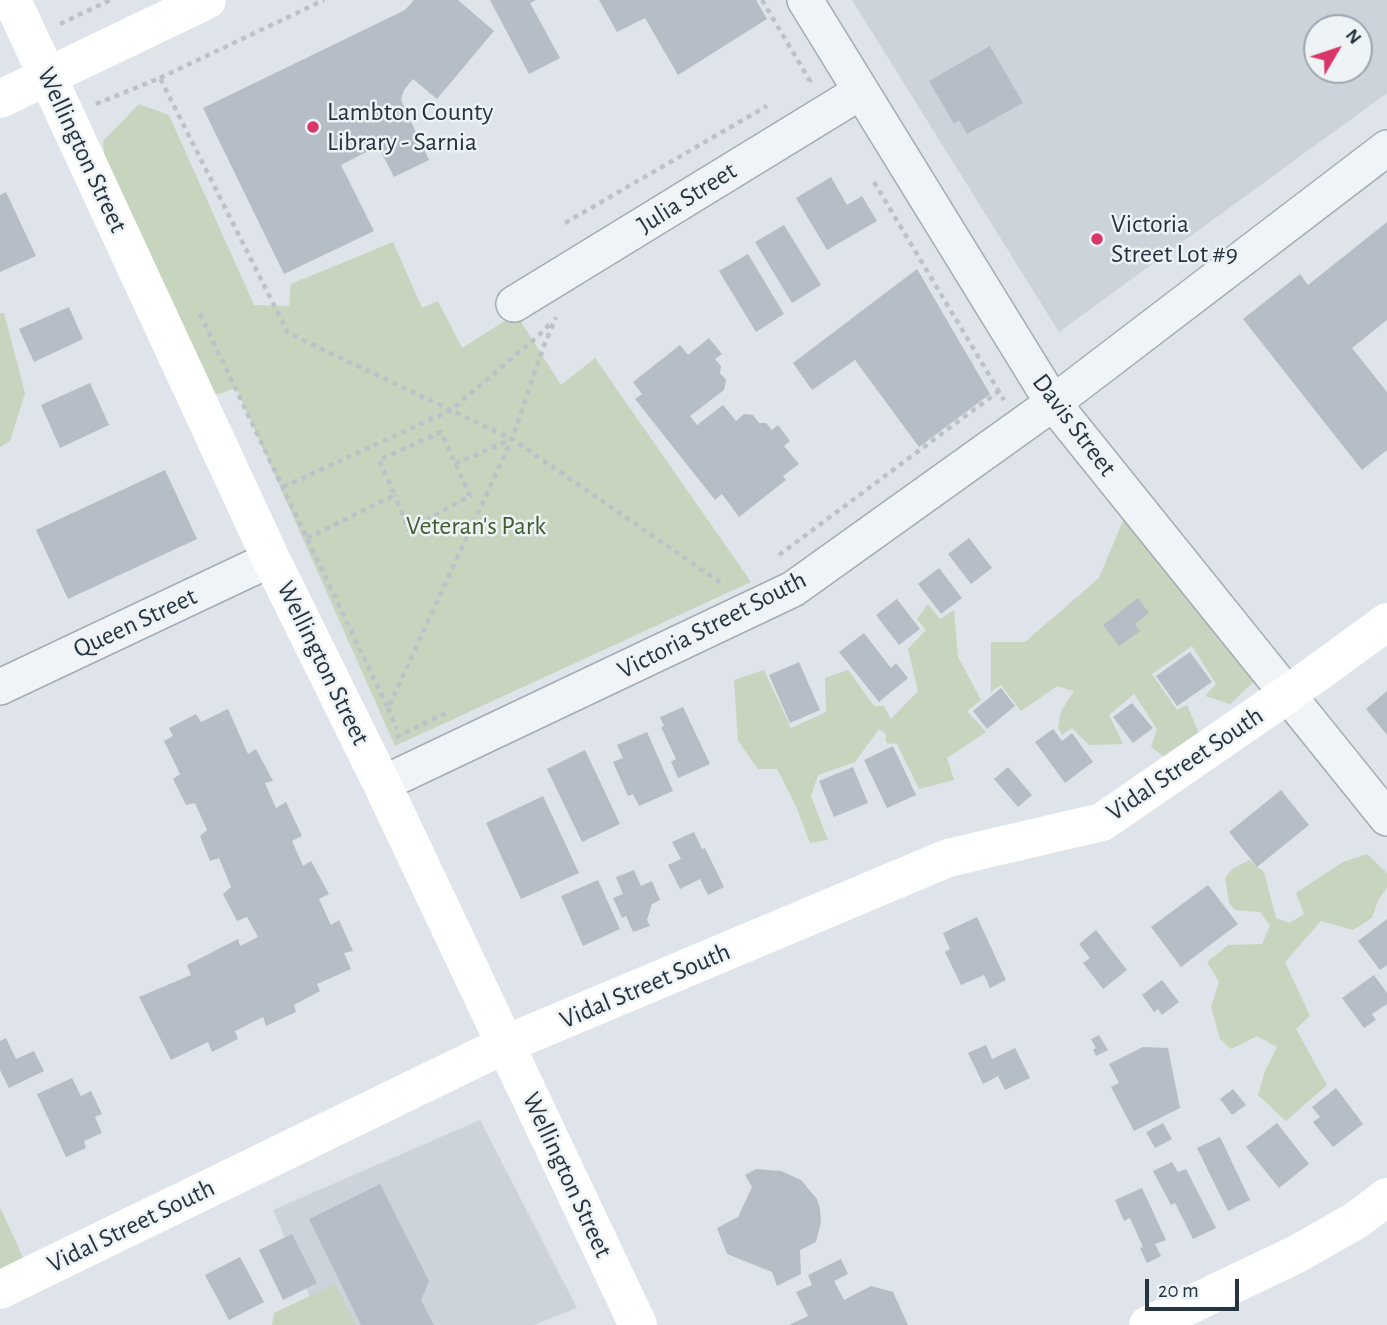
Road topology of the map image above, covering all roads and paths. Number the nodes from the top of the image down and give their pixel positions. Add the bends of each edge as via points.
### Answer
1 (12, 0) edge
2 (110, 0) edge
3 (207, 0) edge
4 (324, 0) edge
5 (762, 0) edge
6 (805, 0) edge
7 (30, 39) junction
8 (82, 60) junction
9 (48, 77) junction
10 (160, 78) junction
11 (799, 88) dead end
12 (860, 92) junction
13 (0, 99) edge
14 (775, 101) dead end
15 (90, 112) junction
16 (1387, 148) edge
17 (868, 171) dead end
18 (565, 223) dead end
19 (514, 304) dead end
20 (199, 313) dead end
21 (1031, 367) junction
22 (999, 391) junction
23 (1052, 403) junction
24 (452, 410) junction
25 (1020, 426) junction
26 (512, 439) junction
27 (456, 464) junction
28 (283, 487) junction
29 (395, 495) junction
30 (307, 538) junction
31 (774, 558) dead end
32 (271, 559) junction
33 (732, 578) dead end
34 (721, 583) junction
35 (709, 589) dead end
36 (1387, 622) edge
37 (0, 687) edge
38 (1288, 694) junction
39 (449, 712) dead end
40 (375, 768) junction
41 (1387, 818) edge
42 (506, 1044) junction
43 (1387, 1197) edge
44 (0, 1290) edge
45 (638, 1325) edge
46 (1148, 1325) edge

1 - 7 main road, Wellington Street
2 - 7 path
3 - 8 main road
4 - 10 path
5 - 11 path via 810,81
6 - 12 street, Davis Street
7 - 9 main road, Wellington Street
8 - 9 main road
8 - 15 path
9 - 13 main road
9 - 15 main road, Wellington Street
10 - 15 path
10 - 24 path via 288,333
12 - 19 street, Julia Street
12 - 21 street, Davis Street
14 - 18 path
15 - 32 main road, Wellington Street
16 - 23 street, Victoria Street South
17 - 22 path
20 - 28 path
21 - 22 path
21 - 23 street, Davis Street
22 - 25 path
22 - 31 path
23 - 25 street, Victoria Street South
23 - 38 street, Davis Street
24 - 26 path
24 - 26 path via 556,316
24 - 28 path
25 - 40 street, Victoria Street South via 793,589
26 - 27 path
26 - 30 path via 388,708
26 - 34 path
27 - 29 path via 440,432 379,460
27 - 29 path via 470,496 408,529
28 - 30 path
29 - 30 path
30 - 32 path
32 - 37 street, Queen Street
32 - 40 main road, Wellington Street
33 - 34 path
34 - 35 path
36 - 38 main road, Vidal Street South
38 - 41 street, Davis Street
38 - 42 main road, Vidal Street South via 1102,822 948,858
39 - 40 path
40 - 42 main road, Wellington Street
42 - 44 main road, Vidal Street South
42 - 45 main road, Wellington Street
43 - 46 main road via 1297,1254

